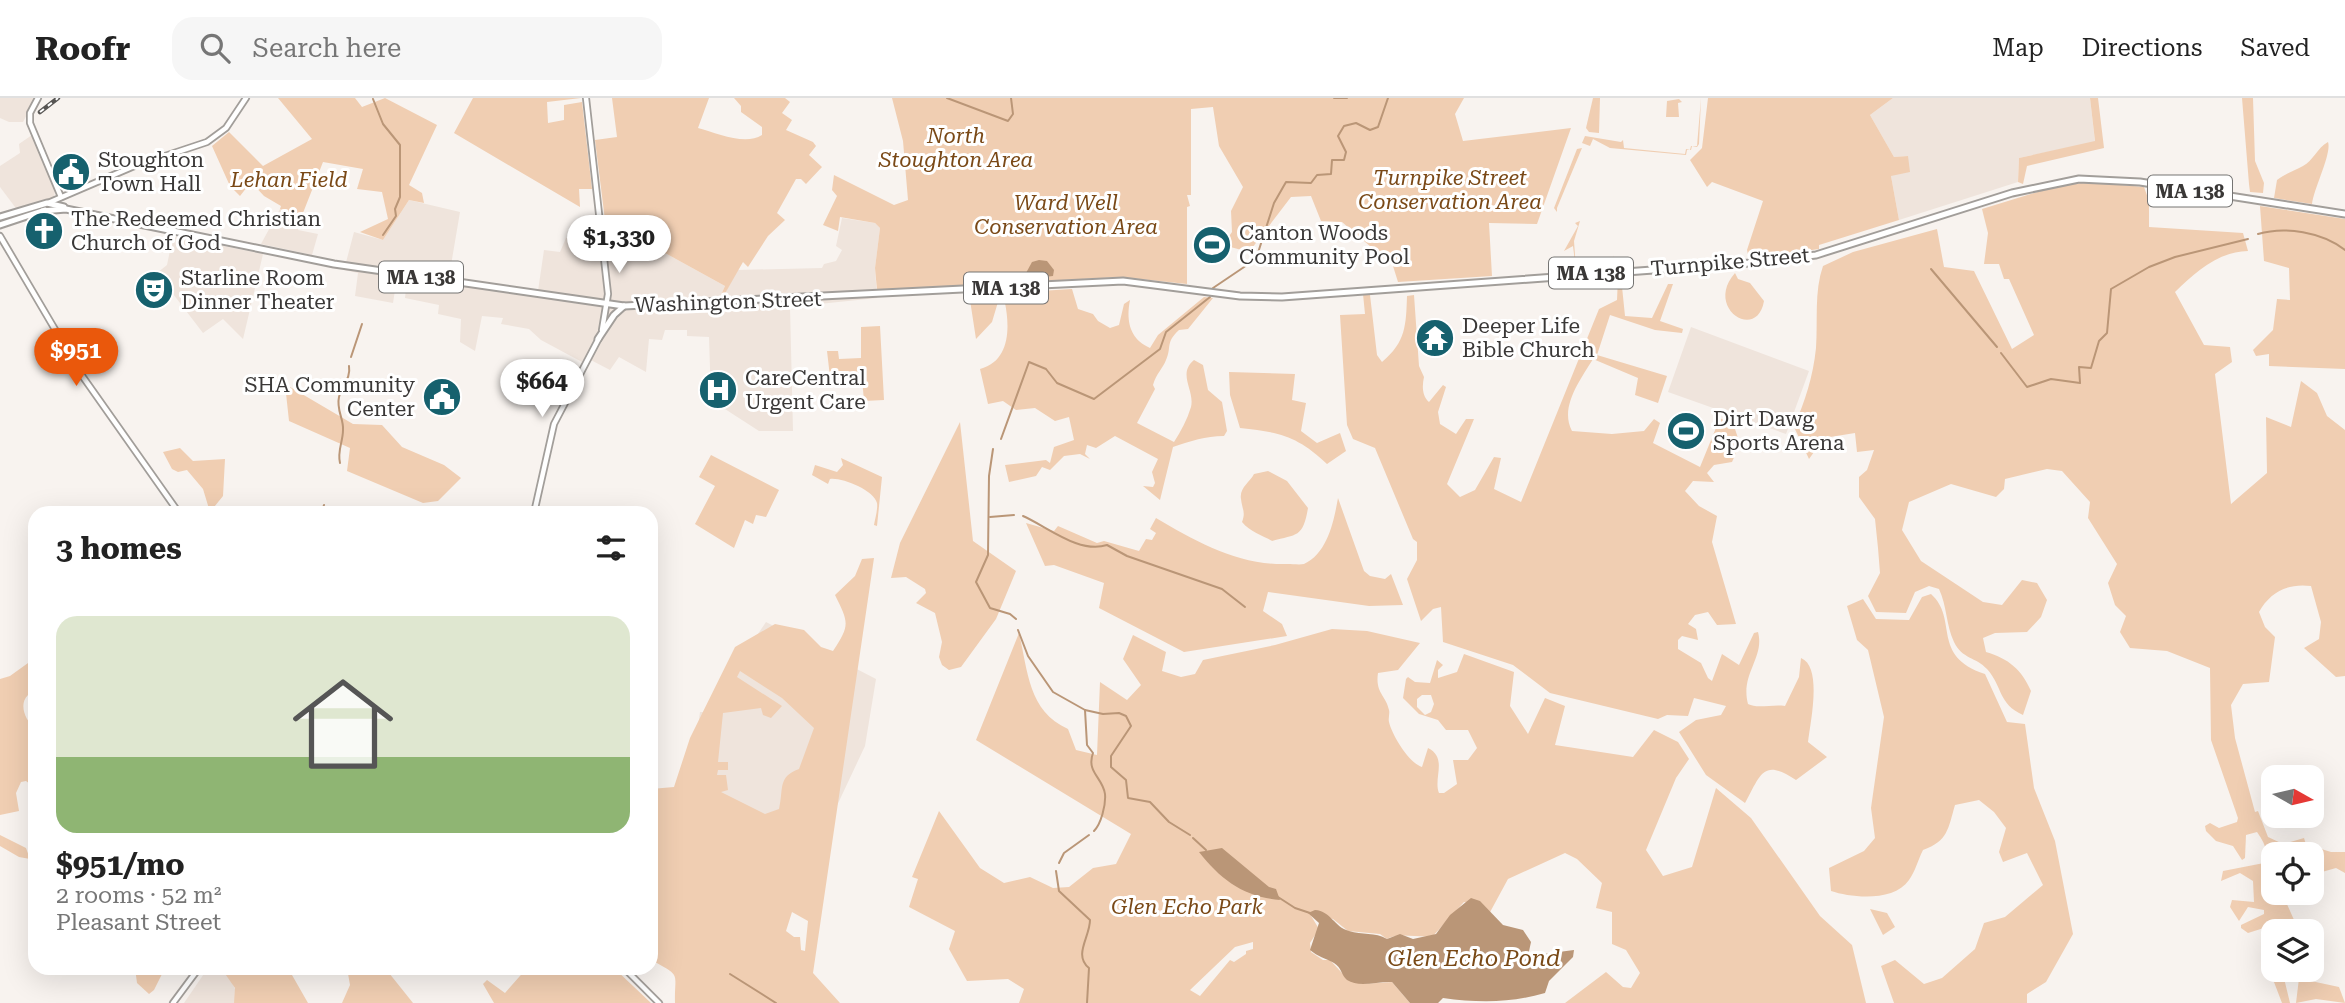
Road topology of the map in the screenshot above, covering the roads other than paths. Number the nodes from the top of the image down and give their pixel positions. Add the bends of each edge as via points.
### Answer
1 (38, 98) edge
2 (246, 98) edge
3 (586, 98) edge
4 (57, 189) junction
5 (61, 197) junction
6 (56, 202) junction
7 (66, 209) junction
8 (42, 211) junction
9 (2345, 215) edge
10 (2, 219) edge
11 (0, 236) edge
12 (1187, 289) joint
13 (608, 305) junction
14 (624, 306) junction
15 (598, 339) junction
16 (174, 506) edge
17 (536, 506) edge
18 (195, 975) edge
19 (631, 975) edge
20 (173, 1003) edge
21 (659, 1003) edge

1 - 4 main road via 29,117
2 - 5 main road via 226,128 208,142 131,167
3 - 13 main road
4 - 5 main road
4 - 6 main road
5 - 6 main road
6 - 7 main road, Washington Street / MA 138
6 - 8 main road, Washington Street / MA 138
6 - 10 main road, Washington Street / MA 138
7 - 8 main road, Washington Street / MA 138
7 - 13 main road, Washington Street / MA 138 via 334,264
8 - 10 main road, Washington Street / MA 138
9 - 12 main road, Turnpike Street / MA 138 via 2140,182 2079,178 2020,191 1816,255 1784,260 1282,297
11 - 16 main road via 83,377
12 - 14 main road, Washington Street / MA 138 via 1120,281
13 - 14 main road, Washington Street / MA 138
13 - 15 main road
14 - 15 main road
15 - 17 main road via 554,424
18 - 20 main road
19 - 21 main road

